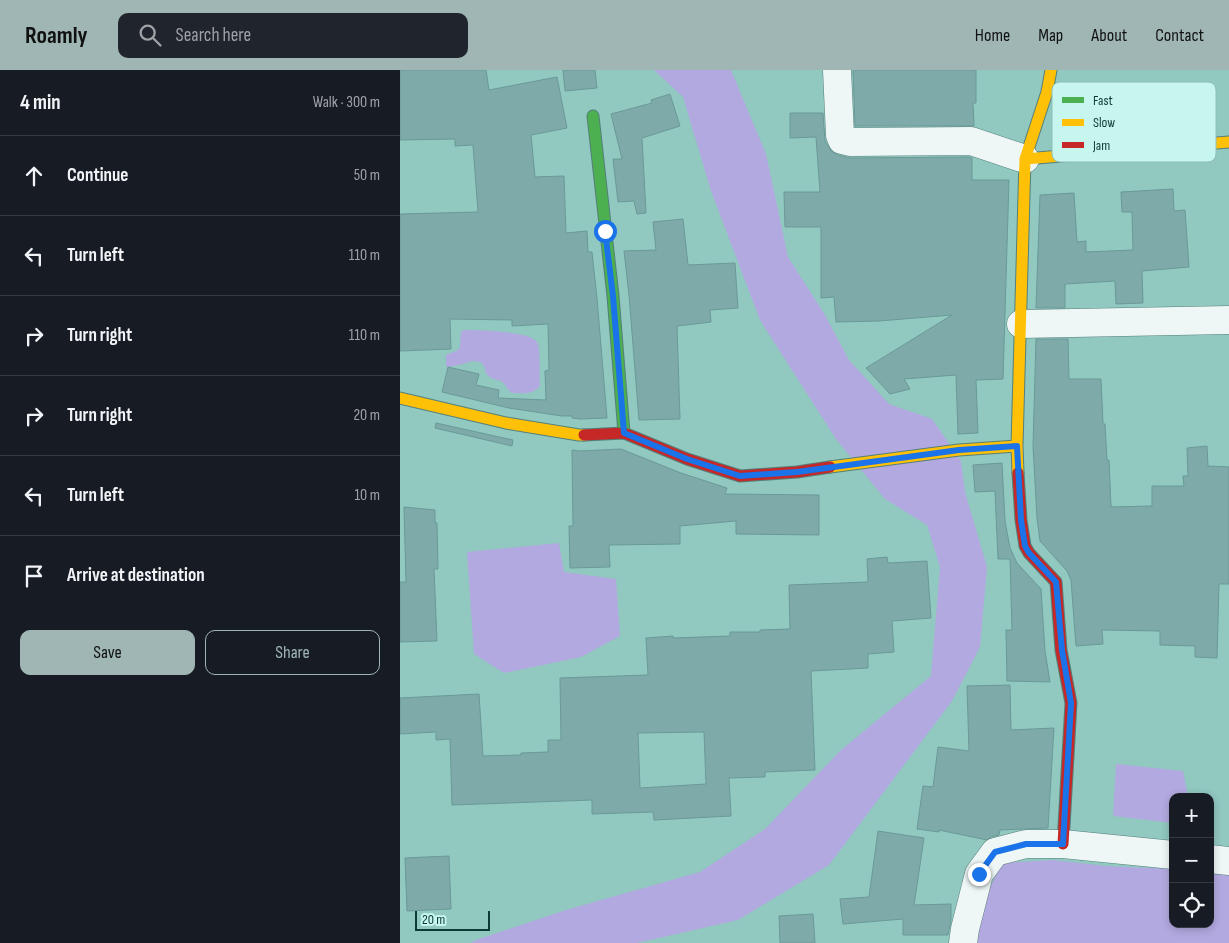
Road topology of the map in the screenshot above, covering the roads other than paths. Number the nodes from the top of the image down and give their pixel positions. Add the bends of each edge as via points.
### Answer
1 (837, 70) edge
2 (1051, 70) edge
3 (593, 116) dead end
4 (1229, 142) edge
5 (1216, 143) edge
6 (1052, 157) edge
7 (1025, 159) junction
8 (1229, 320) edge
9 (1021, 324) junction
10 (400, 398) edge
11 (624, 433) junction
12 (1017, 446) junction
13 (1063, 844) junction
14 (1169, 855) edge
15 (1214, 859) edge
16 (1229, 861) edge
17 (964, 943) edge

1 - 7 street via 842,140 971,141
2 - 7 street
3 - 11 street
4 - 5 street
6 - 7 street
7 - 9 street
8 - 9 street
9 - 12 street
10 - 11 street via 506,423 579,435
11 - 12 street via 740,476
12 - 13 street via 1025,546 1056,582 1071,703
13 - 14 street
13 - 17 street via 1026,844 995,852 979,874
15 - 16 street

